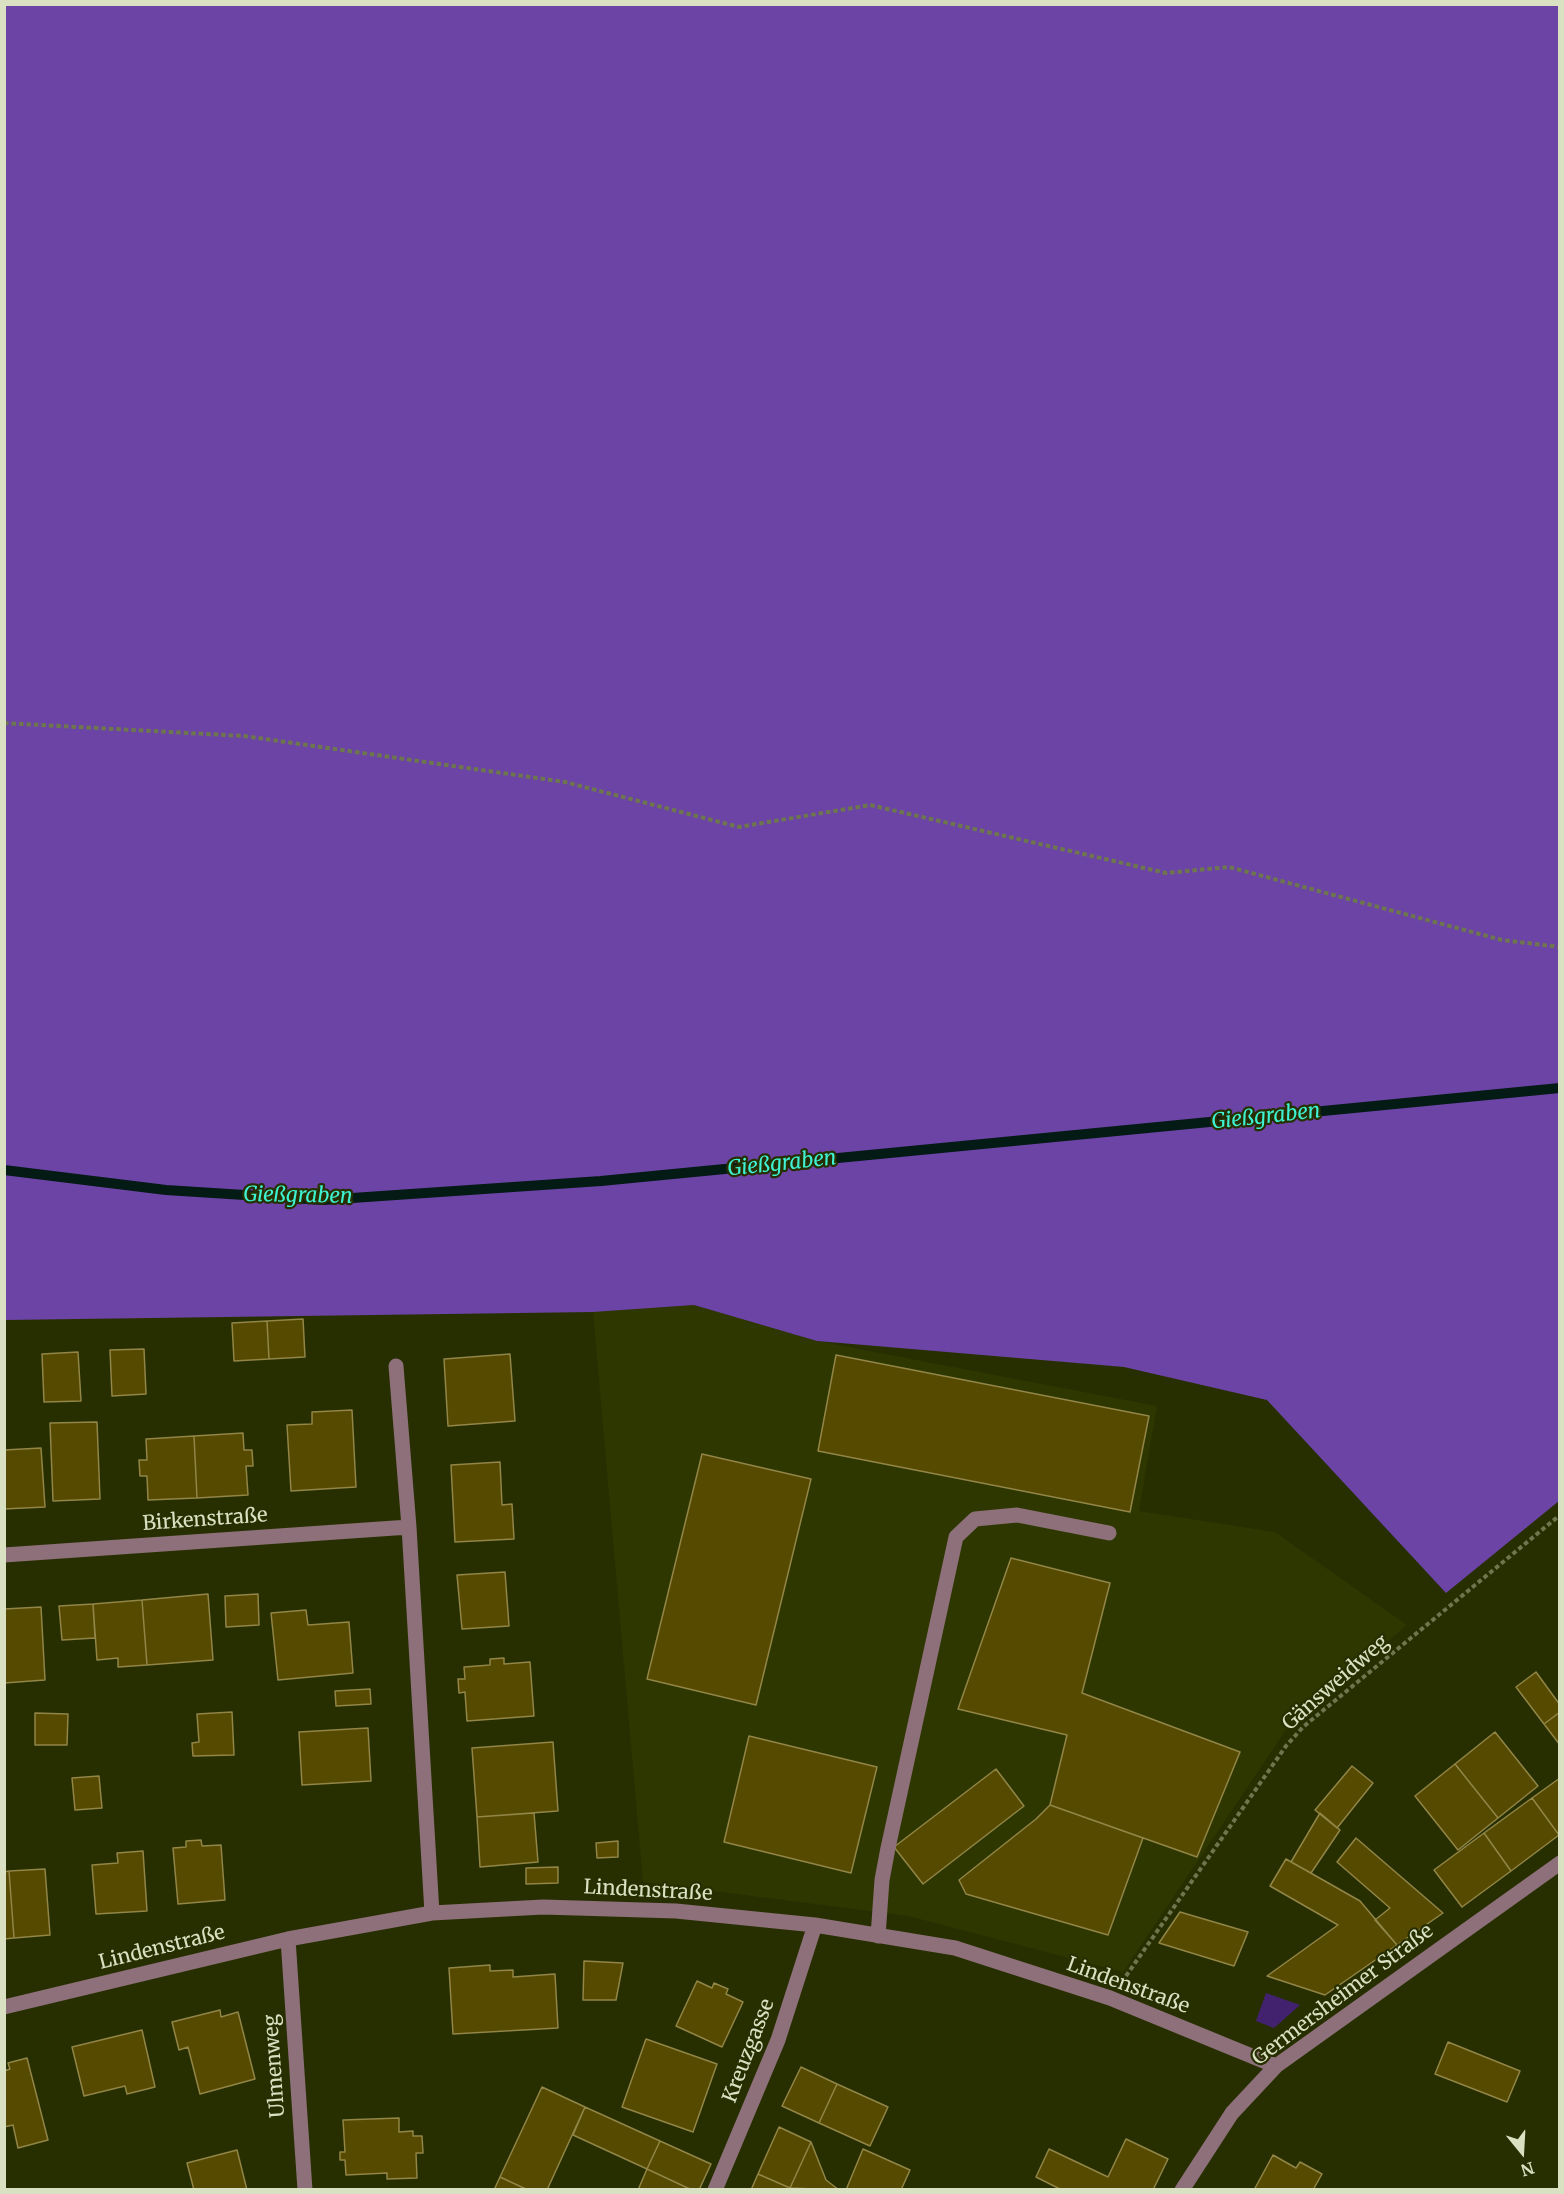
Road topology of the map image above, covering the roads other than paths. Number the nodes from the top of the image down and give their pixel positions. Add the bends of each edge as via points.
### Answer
1 (396, 1366) dead end
2 (409, 1527) junction
3 (1109, 1533) dead end
4 (4, 1555) edge
5 (1560, 1863) edge
6 (432, 1913) junction
7 (815, 1924) junction
8 (878, 1936) junction
9 (288, 1939) junction
10 (4, 2007) edge
11 (1276, 2066) junction
12 (305, 2190) edge
13 (715, 2190) edge
14 (1182, 2190) edge

1 - 2 street
2 - 4 street, Birkenstraße
2 - 6 street
3 - 8 street via 1017,1515 975,1519 956,1537 886,1859
5 - 11 street, Germersheimer Straße
6 - 7 street, Lindenstraße via 565,1908 676,1911
6 - 9 street, Lindenstraße
7 - 8 street, Lindenstraße
7 - 13 street, Kreuzgasse via 778,2040
8 - 11 street, Lindenstraße via 956,1948 1110,1998
9 - 10 street, Lindenstraße
9 - 12 street, Ulmenweg
11 - 14 street, Germersheimer Straße via 1232,2113

